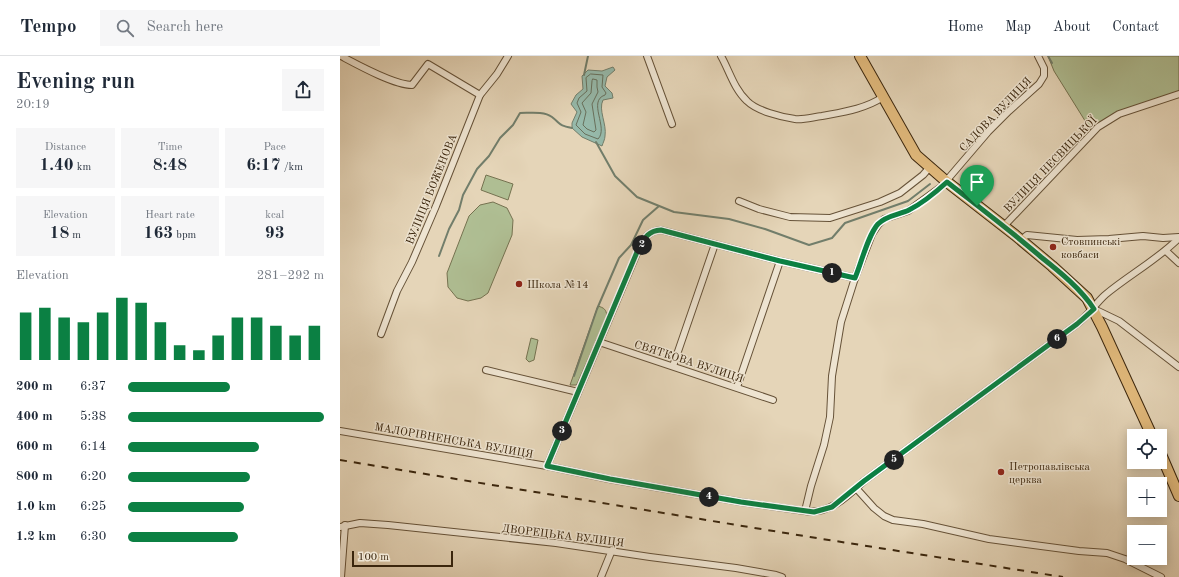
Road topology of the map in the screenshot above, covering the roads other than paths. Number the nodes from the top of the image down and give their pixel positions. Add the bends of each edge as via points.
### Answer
1 (341, 56) edge
2 (508, 56) edge
3 (647, 56) edge
4 (721, 56) edge
5 (860, 56) edge
6 (1038, 56) edge
7 (1179, 94) edge
8 (480, 95) junction
9 (883, 97) junction
10 (672, 124) dead end
11 (930, 167) junction
12 (947, 182) junction
13 (739, 201) dead end
14 (1004, 226) junction
15 (1179, 237) edge
16 (1021, 240) junction
17 (715, 244) junction
18 (1166, 251) junction
19 (780, 261) junction
20 (1179, 263) edge
21 (855, 278) junction
22 (1094, 309) junction
23 (381, 334) dead end
24 (600, 342) junction
25 (673, 366) junction
26 (1179, 367) edge
27 (486, 370) dead end
28 (737, 387) junction
29 (578, 392) junction
30 (773, 400) dead end
31 (1149, 429) edge
32 (340, 431) edge
33 (547, 466) junction
34 (1167, 468) edge
35 (856, 488) junction
36 (1179, 496) edge
37 (805, 511) junction
38 (343, 526) edge
39 (612, 550) junction
40 (341, 577) edge
41 (602, 577) edge
42 (782, 577) edge
43 (1161, 577) edge

1 - 8 street via 405,85 412,85 428,64
2 - 8 street, ВУЛИЦЯ БОЖЕНОВА
3 - 10 street
4 - 9 street via 741,96 764,111 794,119 851,111
5 - 9 main road
6 - 12 street, САДОВА ВУЛИЦЯ via 1044,68 1044,76 1039,84 988,132
7 - 14 street, ВУЛИЦЯ НЕСВИЦЬКОЇ via 1119,114 1098,126
8 - 23 street, ВУЛИЦЯ БОЖЕНОВА
9 - 11 main road via 916,155
11 - 12 main road
11 - 13 street via 900,193 830,218 790,217
12 - 14 main road
12 - 21 street via 920,204 884,219 878,225
14 - 16 main road
15 - 16 street via 1143,236 1077,240 1027,235
15 - 18 street, МАЛОРІВНЕНСЬКА ВУЛИЦЯ
16 - 22 main road via 1087,298
17 - 19 street
17 - 24 street via 653,230 646,236 637,252
17 - 25 street
18 - 20 street
18 - 22 street, МАЛОРІВНЕНСЬКА ВУЛИЦЯ via 1105,296
19 - 21 street
19 - 28 street
21 - 37 street via 840,328 824,445
22 - 26 street via 1119,321
22 - 31 main road
22 - 35 street, МАЛОРІВНЕНСЬКА ВУЛИЦЯ via 1071,329
24 - 25 street, СВЯТКОВА ВУЛИЦЯ
24 - 29 street
25 - 28 street, СВЯТКОВА ВУЛИЦЯ
27 - 29 street
28 - 30 street, СВЯТКОВА ВУЛИЦЯ
29 - 33 street
32 - 33 street, МАЛОРІВНЕНСЬКА ВУЛИЦЯ
33 - 37 street, МАЛОРІВНЕНСЬКА ВУЛИЦЯ via 726,500
34 - 36 main road
35 - 37 street, МАЛОРІВНЕНСЬКА ВУЛИЦЯ via 832,507 814,512
35 - 43 street via 874,508 893,520 989,538 1106,553
38 - 39 street, ДВОРЕЦЬКА ВУЛИЦЯ via 360,523 388,525
38 - 40 street
39 - 41 street
39 - 42 street, ДВОРЕЦЬКА ВУЛИЦЯ

